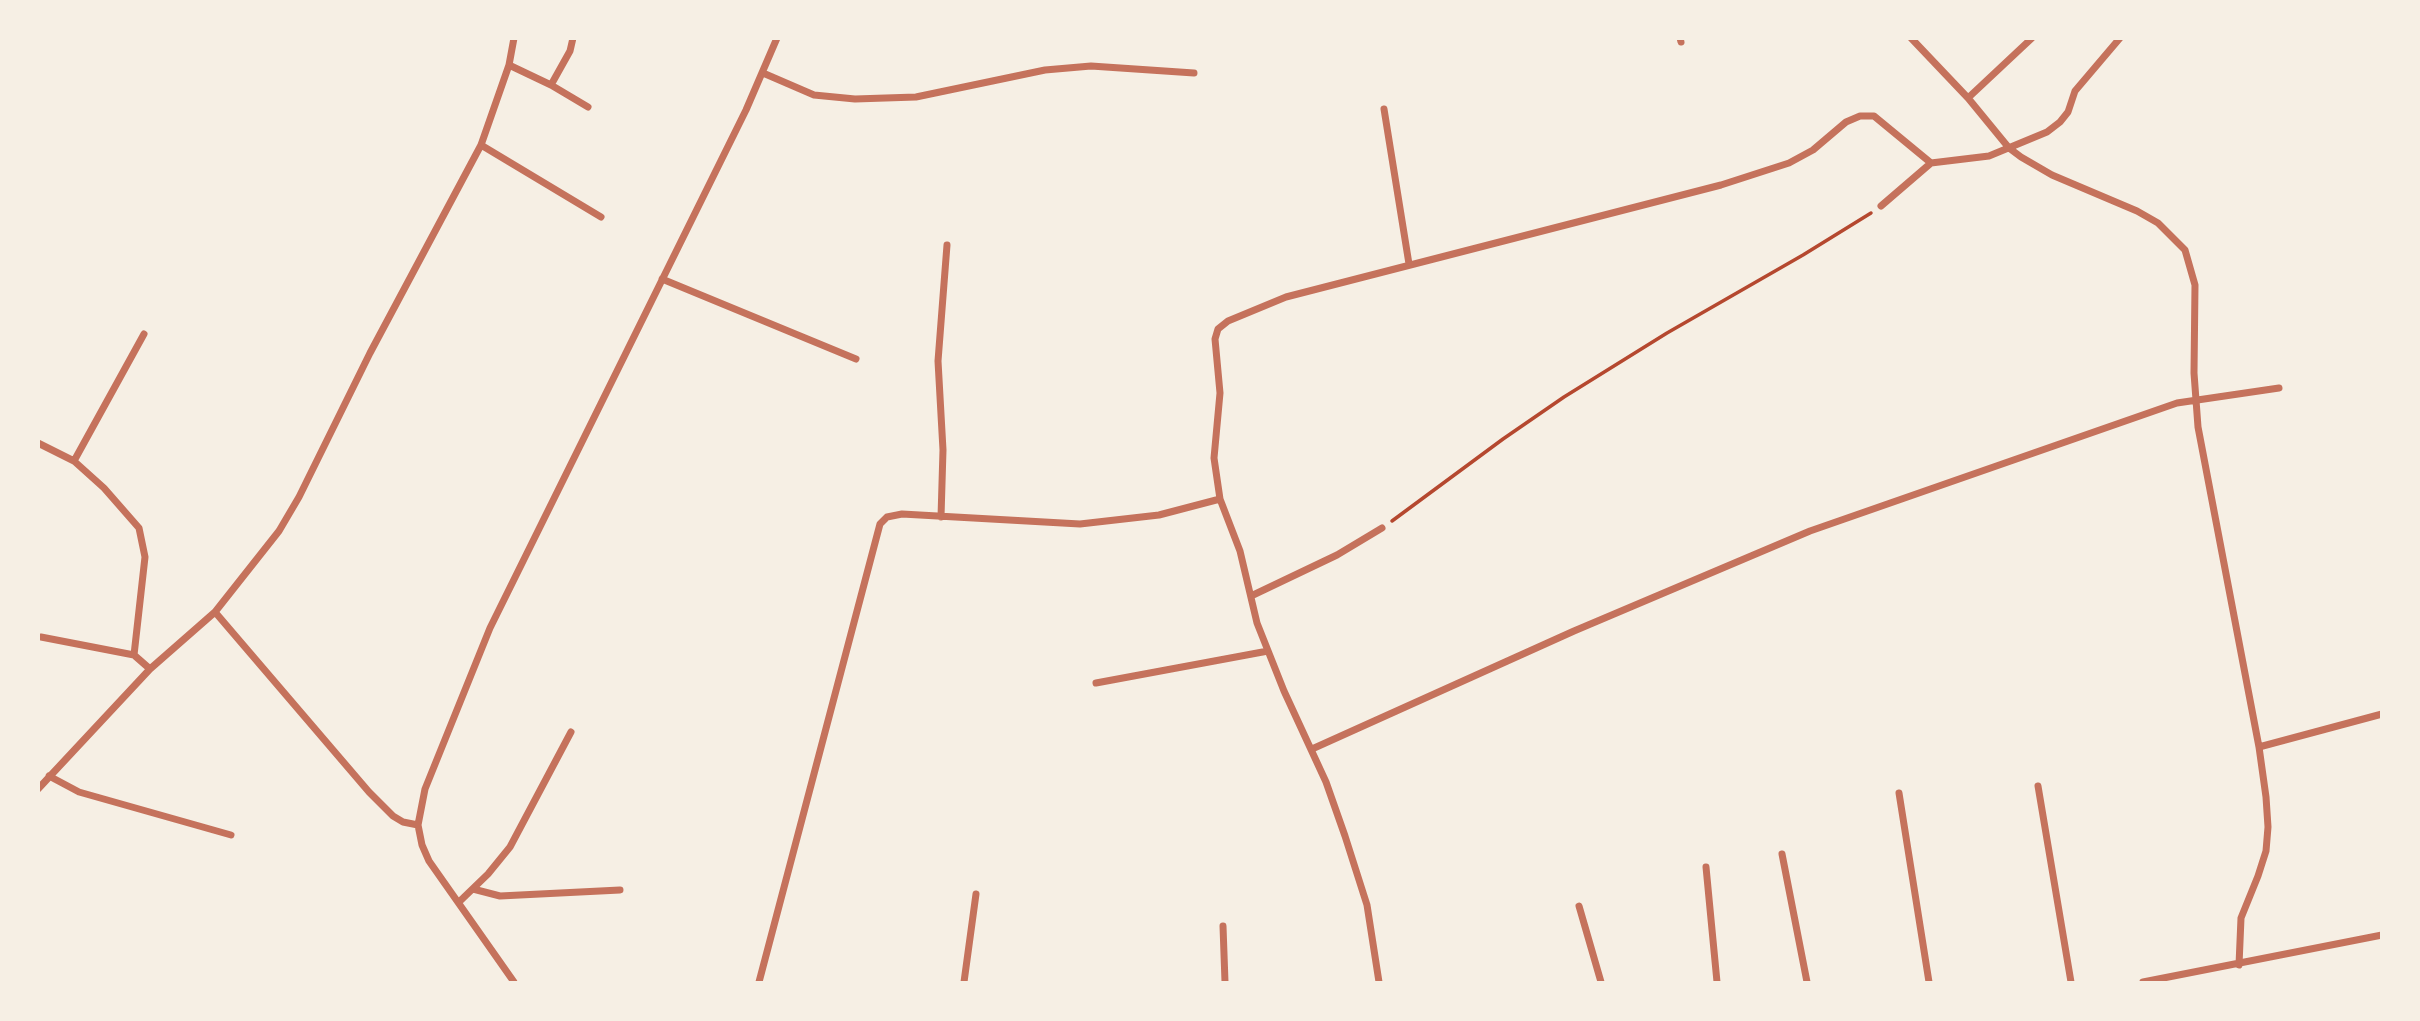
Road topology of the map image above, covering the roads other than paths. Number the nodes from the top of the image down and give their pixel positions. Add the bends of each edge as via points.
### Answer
1 (514, 38) edge
2 (573, 38) edge
3 (777, 38) edge
4 (1911, 38) edge
5 (2032, 38) edge
6 (2120, 38) edge
7 (509, 65) junction
8 (763, 73) junction
9 (1194, 73) dead end
10 (551, 85) junction
11 (1968, 98) junction
12 (588, 107) dead end
13 (1384, 109) dead end
14 (481, 145) junction
15 (2010, 148) junction
16 (1931, 163) junction
17 (1881, 206) road end
18 (601, 217) dead end
19 (947, 245) dead end
20 (1409, 264) junction
21 (662, 279) junction
22 (144, 334) dead end
23 (856, 359) dead end
24 (2279, 388) dead end
25 (2195, 398) junction
26 (38, 443) edge
27 (74, 461) junction
28 (1220, 499) junction
29 (941, 517) junction
30 (1382, 528) road end
31 (1251, 596) junction
32 (215, 612) junction
33 (41, 637) dead end
34 (1268, 651) junction
35 (134, 655) junction
36 (150, 669) junction
37 (1096, 683) dead end
38 (2382, 714) edge
39 (570, 732) dead end
40 (2259, 747) junction
41 (1312, 748) junction
42 (49, 776) junction
43 (2038, 786) dead end
44 (38, 789) edge
45 (1899, 793) dead end
46 (418, 825) junction
47 (231, 835) dead end
48 (1782, 854) dead end
49 (1706, 867) dead end
50 (473, 888) junction
51 (620, 890) dead end
52 (976, 894) dead end
53 (459, 902) junction
54 (1579, 906) dead end
55 (1223, 926) dead end
56 (2382, 935) edge
57 (2239, 965) junction
58 (514, 982) edge
59 (759, 982) edge
60 (964, 982) edge
61 (1225, 982) edge
62 (1379, 982) edge
63 (1601, 982) edge
64 (1717, 982) edge
65 (1807, 982) edge
66 (1929, 982) edge
67 (2071, 982) edge
68 (2143, 982) edge

1 - 7 street
2 - 10 street
3 - 8 street
4 - 11 street
5 - 11 street
6 - 15 street via 2075,91 2060,122
7 - 10 street
7 - 14 street
8 - 9 street via 814,95 855,99 916,97 1045,70 1091,66
8 - 21 street
10 - 12 street
11 - 15 street
13 - 20 street
14 - 18 street
14 - 32 street via 299,497 279,531
15 - 16 street via 1989,156
15 - 25 street via 2052,175 2147,217 2185,250 2195,285
16 - 17 street
16 - 20 street via 1874,116 1860,116 1789,163 1721,186
19 - 29 street via 938,361
20 - 28 street via 1274,302 1218,329 1220,393 1214,458
21 - 23 street
21 - 46 street via 490,628 428,779
22 - 27 street
24 - 25 street
25 - 40 street
25 - 41 street via 1810,531
26 - 27 street
27 - 35 street via 139,528 145,557
28 - 29 street via 1159,515 1080,524
28 - 31 street
29 - 59 street via 902,514 880,524
30 - 31 street
31 - 34 street
32 - 36 street
32 - 46 street via 369,792 393,816
33 - 35 street
34 - 37 street
34 - 41 street
35 - 36 street
36 - 42 street
38 - 40 street
39 - 50 street via 510,847
40 - 57 street via 2268,827 2266,851 2241,918
41 - 62 street via 1367,905
42 - 44 street
42 - 47 street via 79,792
43 - 67 street
45 - 66 street
46 - 53 street via 429,861
48 - 65 street
49 - 64 street
50 - 51 street via 500,896
50 - 53 street
52 - 60 street
53 - 58 street
54 - 63 street
55 - 61 street
56 - 57 street
57 - 68 street

